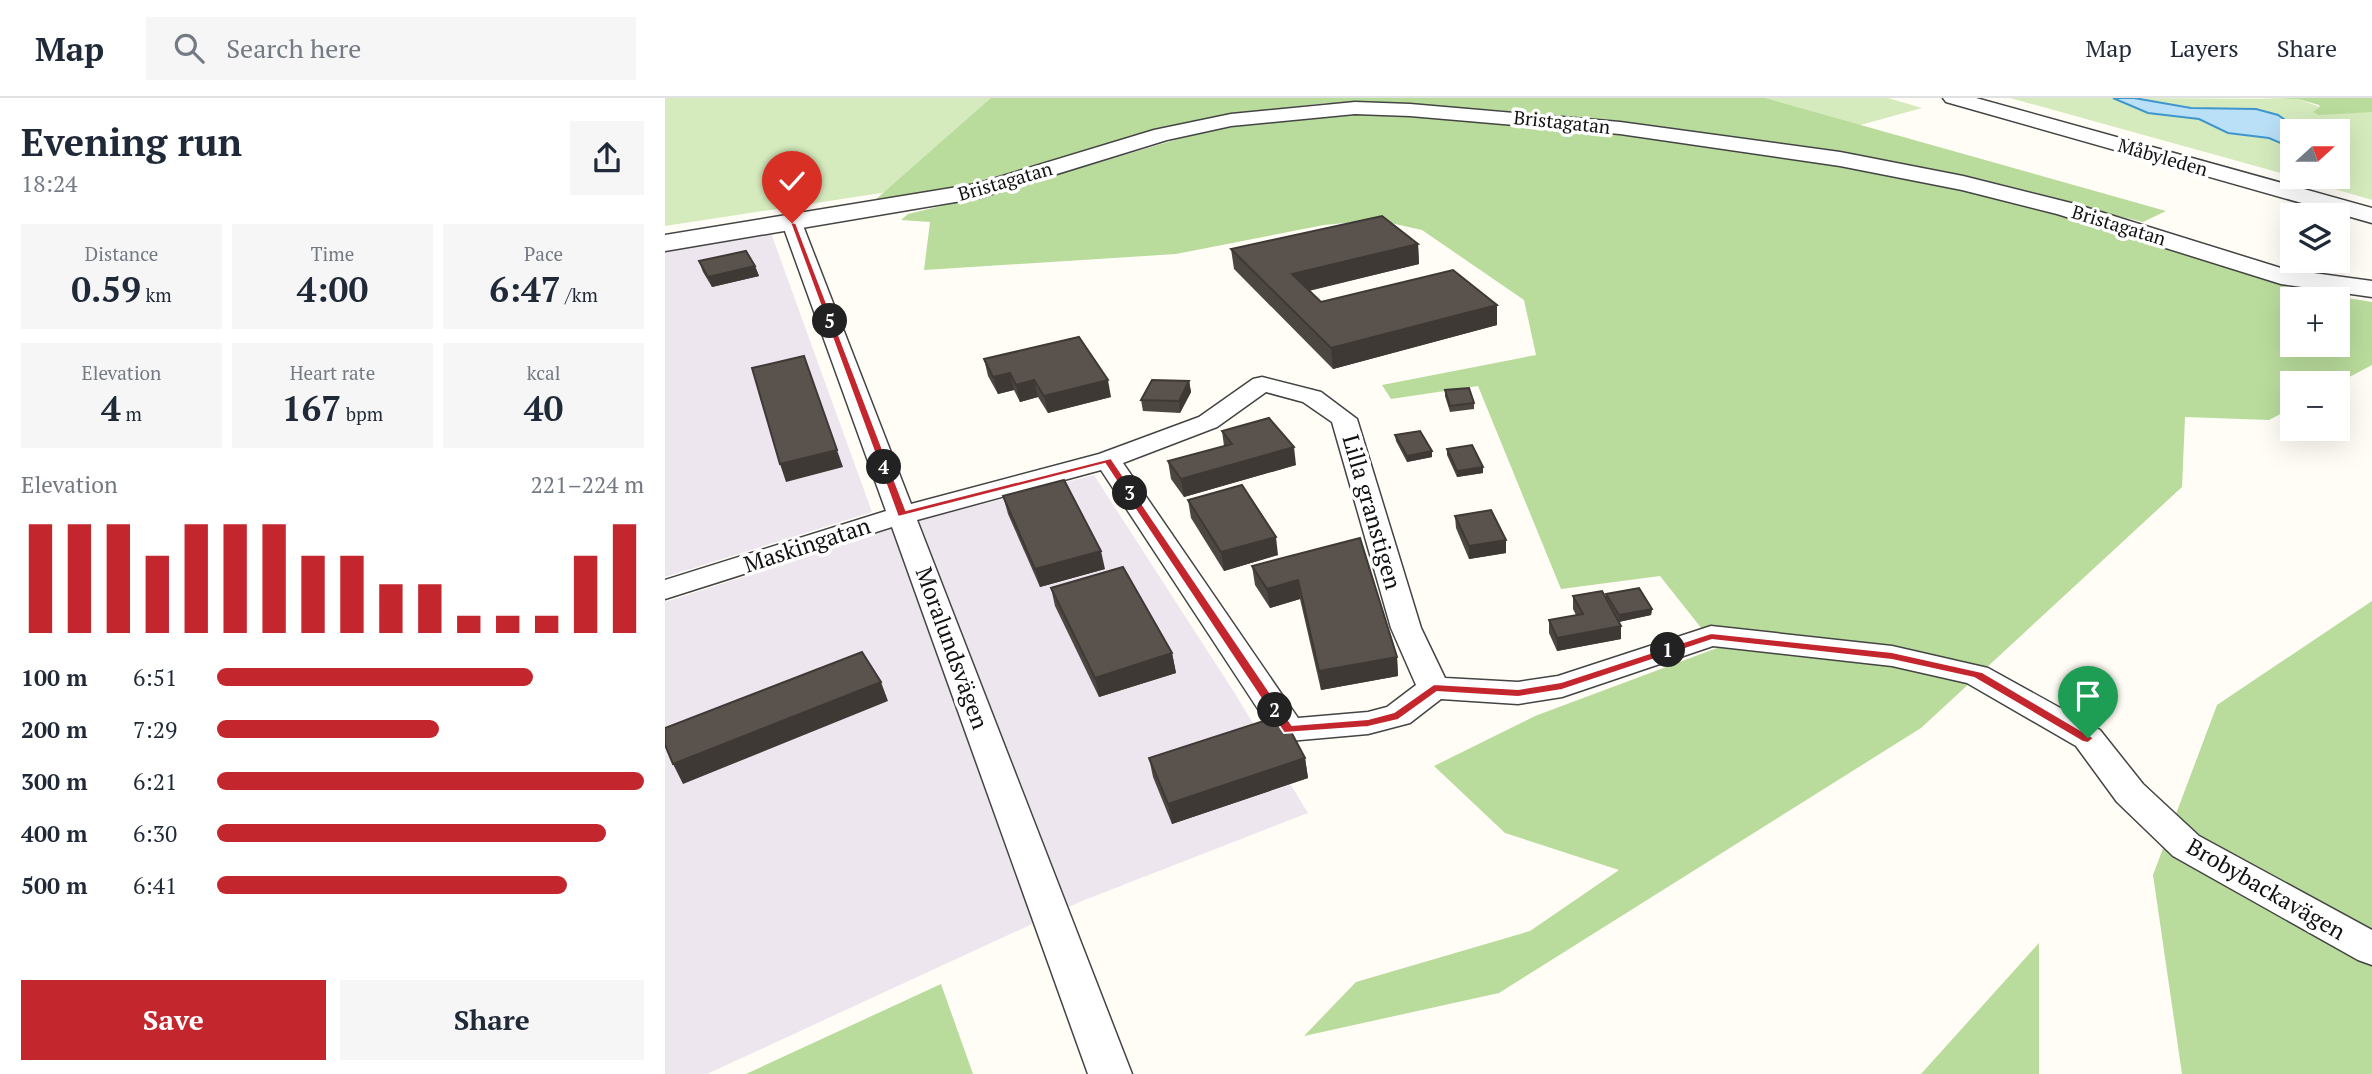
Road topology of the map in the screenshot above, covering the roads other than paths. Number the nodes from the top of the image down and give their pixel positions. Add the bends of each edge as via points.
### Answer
1 (1954, 98) edge
2 (2372, 216) edge
3 (792, 223) junction
4 (665, 243) edge
5 (2372, 289) edge
6 (1262, 384) joint
7 (1108, 460) junction
8 (902, 515) junction
9 (665, 590) edge
10 (1434, 688) junction
11 (2372, 949) edge
12 (1110, 1074) edge

1 - 2 street, Måbyleden
3 - 4 street, Bristagatan
3 - 5 street, Bristagatan via 979,191 1162,135 1231,120 1330,110 1410,110 1620,128 1840,159 2066,209 2281,276
3 - 8 street, Moralundsvägen
6 - 7 street, Maskingatan via 1208,422
6 - 10 street, Lilla granstigen via 1312,397 1344,419 1406,628
7 - 8 street, Maskingatan
7 - 10 street via 1289,730 1368,723 1398,715
8 - 9 street, Maskingatan
8 - 12 street, Moralundsvägen
10 - 11 street, Brobybackavägen via 1518,693 1562,686 1711,636 1892,656 1977,675 2088,738 2130,793 2186,846

